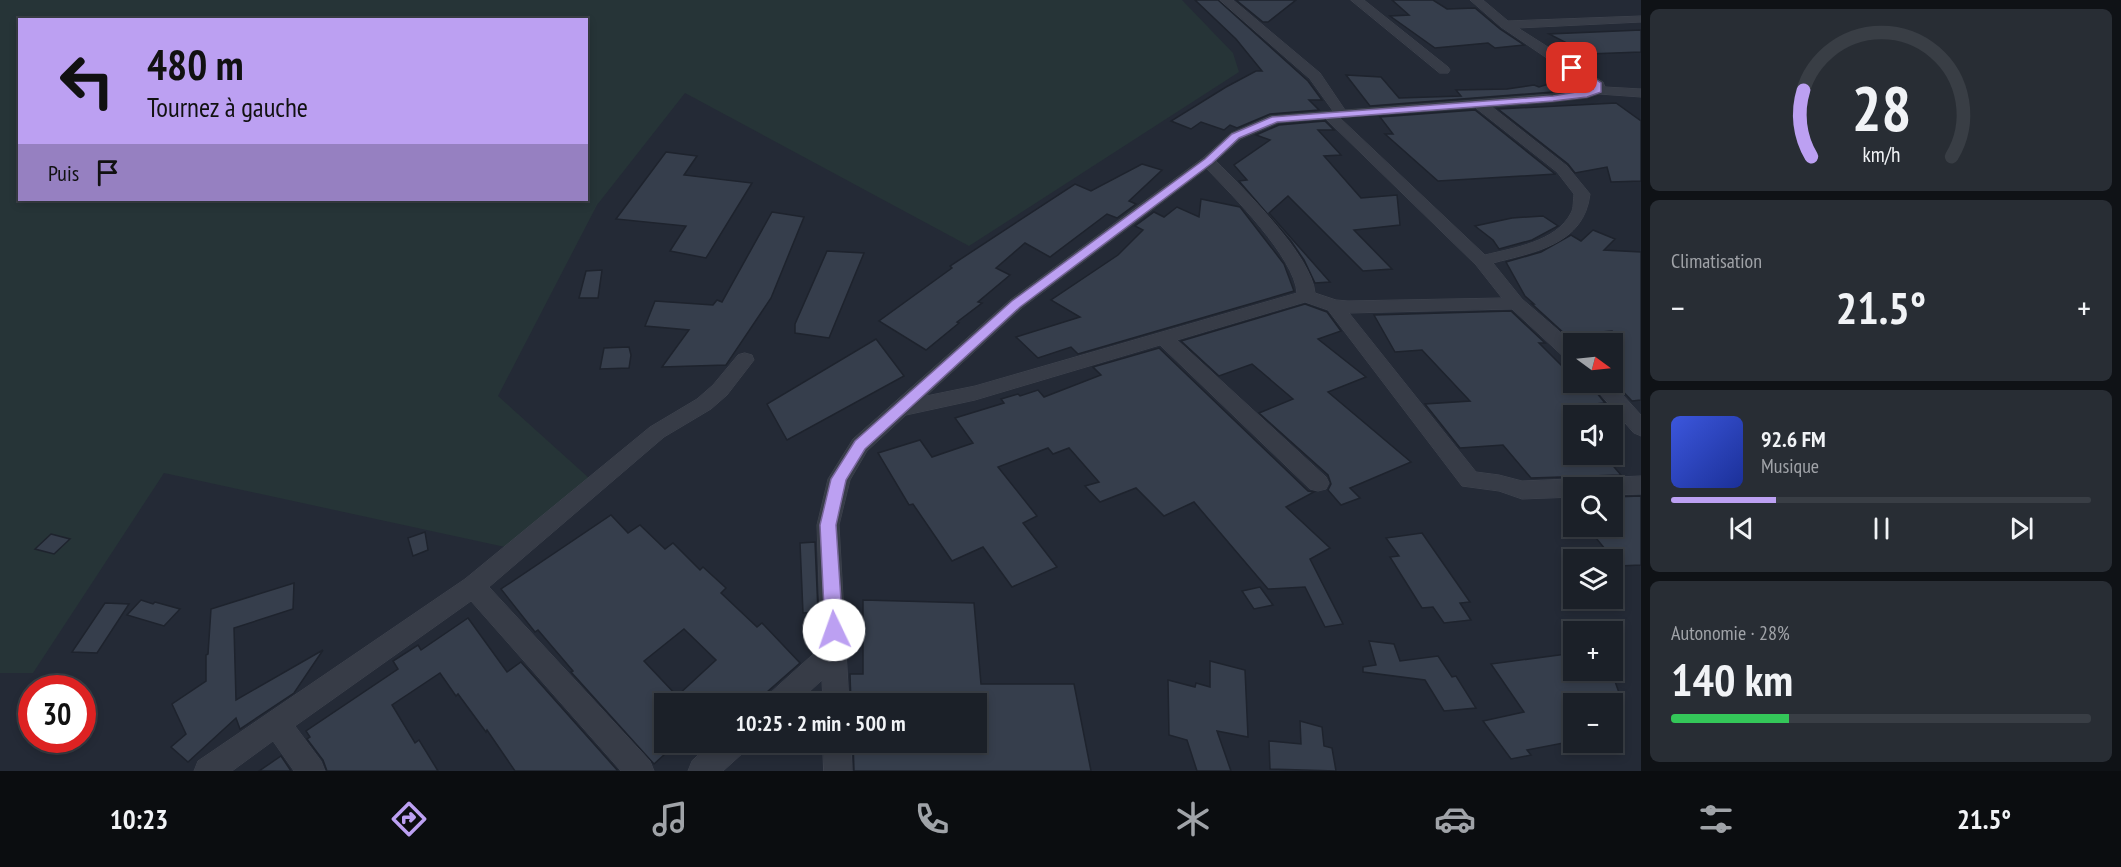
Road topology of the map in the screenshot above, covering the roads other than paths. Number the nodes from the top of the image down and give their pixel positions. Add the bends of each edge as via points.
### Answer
1 (1226, 0) edge
2 (1357, 0) edge
3 (1476, 0) edge
4 (1641, 19) edge
5 (1505, 25) junction
6 (1444, 70) dead end
7 (1598, 90) junction
8 (1641, 93) edge
9 (1480, 104) junction
10 (1335, 113) junction
11 (1208, 161) junction
12 (1482, 261) junction
13 (1306, 296) junction
14 (1516, 303) junction
15 (1334, 306) junction
16 (1163, 338) junction
17 (1563, 345) edge
18 (745, 360) dead end
19 (1609, 393) edge
20 (897, 410) junction
21 (1641, 428) edge
22 (1318, 483) dead end
23 (1641, 485) edge
24 (1623, 486) edge
25 (1563, 488) edge
26 (473, 586) junction
27 (835, 651) junction
28 (789, 693) edge
29 (836, 693) edge
30 (277, 724) junction
31 (722, 753) edge
32 (837, 753) edge
33 (208, 771) edge
34 (311, 771) edge
35 (640, 771) edge
36 (702, 771) edge
37 (838, 771) edge

1 - 10 street via 1315,76
2 - 6 street
3 - 5 street
4 - 5 street
5 - 7 street via 1598,85
7 - 8 street
7 - 9 street
9 - 10 street
9 - 12 street via 1562,169 1582,194 1578,215 1561,233 1542,244
10 - 11 street via 1275,119 1236,136
10 - 12 street
11 - 13 street via 1282,246 1305,281
11 - 20 street via 1016,304
12 - 14 street
13 - 15 street
13 - 16 street
14 - 15 street
14 - 17 street
15 - 25 street via 1470,480 1522,490
16 - 20 street via 975,393
16 - 22 street
18 - 26 street via 704,404 657,432
19 - 21 street
20 - 27 street via 860,445 839,479 828,525
23 - 24 street
26 - 30 street
26 - 35 street
27 - 28 street
27 - 29 street
30 - 33 street
30 - 34 street
31 - 36 street
32 - 37 street

